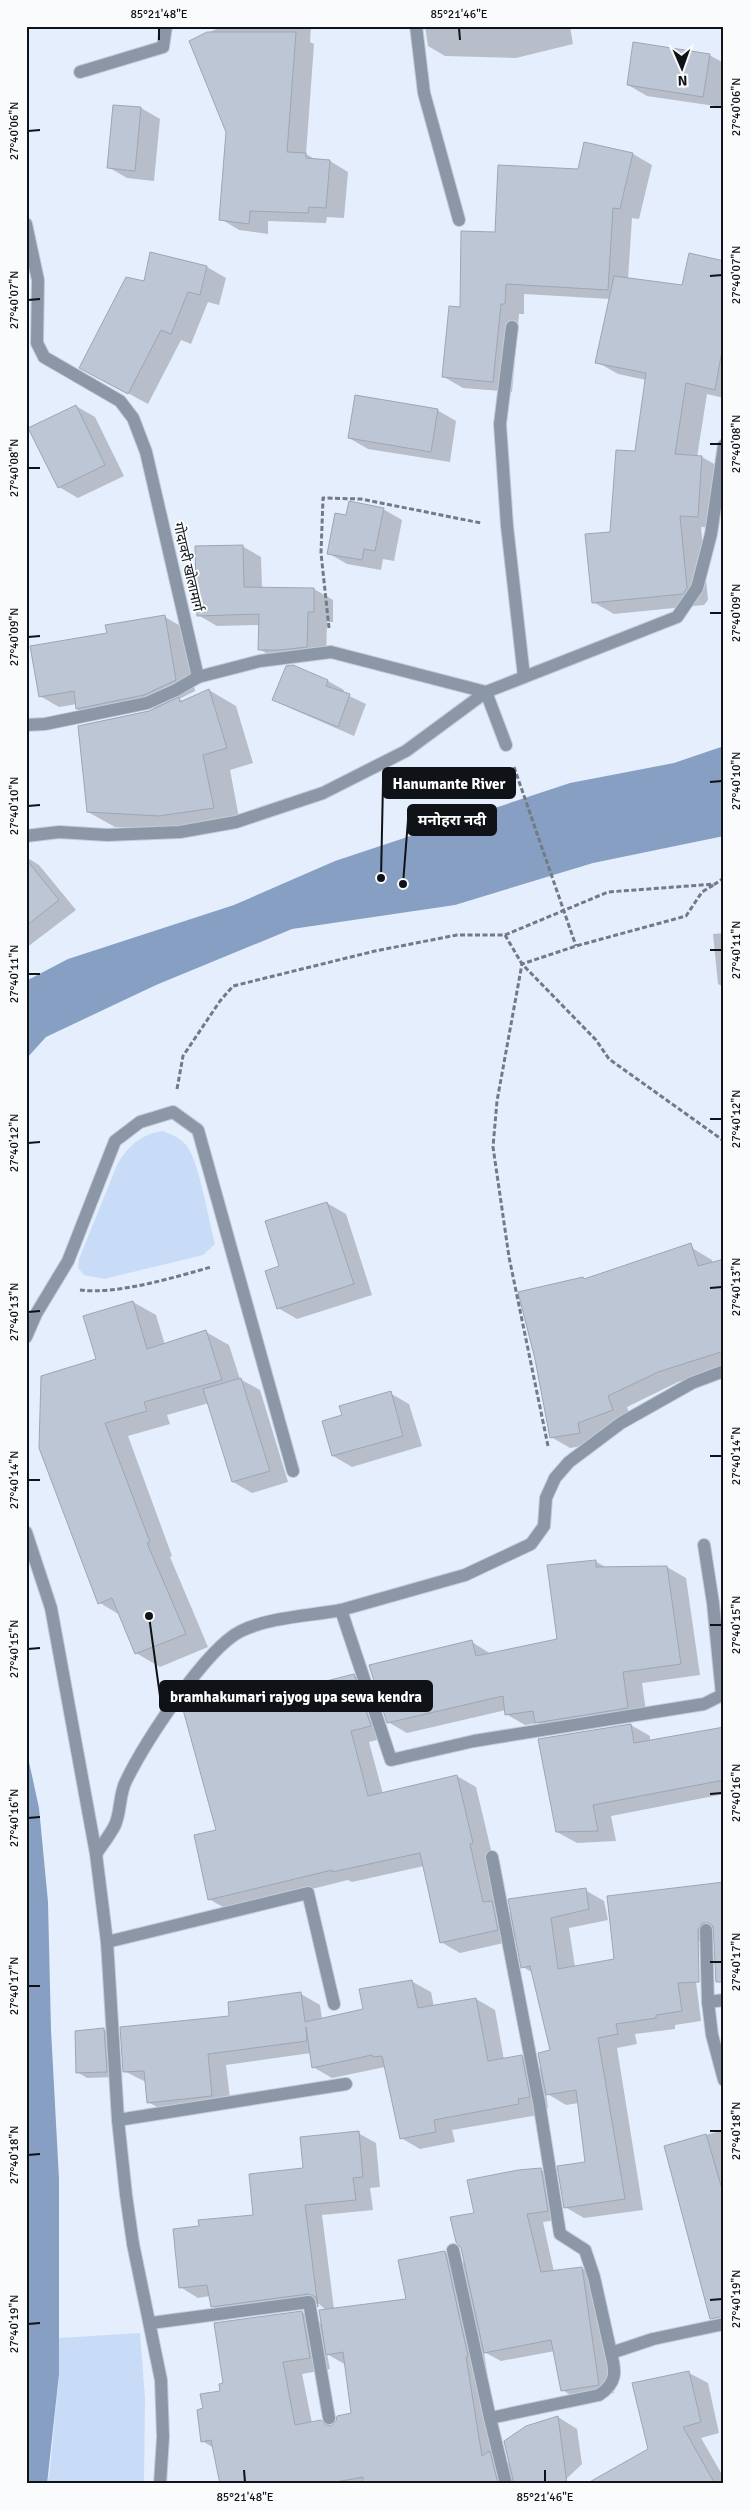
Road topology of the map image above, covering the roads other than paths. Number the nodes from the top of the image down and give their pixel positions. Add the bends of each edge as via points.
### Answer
1 (166, 26) edge
2 (416, 26) edge
3 (80, 72) dead end
4 (459, 220) dead end
5 (26, 224) edge
6 (512, 327) dead end
7 (724, 445) edge
8 (198, 677) junction
9 (524, 677) junction
10 (486, 692) junction
11 (26, 725) edge
12 (506, 745) road end
13 (26, 836) edge
14 (26, 1338) edge
15 (724, 1371) edge
16 (293, 1471) dead end
17 (26, 1532) edge
18 (704, 1545) dead end
19 (341, 1610) junction
20 (96, 1854) junction
21 (492, 1856) dead end
22 (706, 1930) dead end
23 (106, 1942) junction
24 (724, 2000) edge
25 (708, 2002) junction
26 (334, 2004) dead end
27 (724, 2080) edge
28 (346, 2084) dead end
29 (118, 2120) junction
30 (453, 2250) dead end
31 (151, 2323) junction
32 (724, 2324) edge
33 (611, 2353) junction
34 (329, 2418) dead end
35 (490, 2418) junction
36 (160, 2484) edge
37 (506, 2484) edge

1 - 3 street via 162,47
2 - 4 street via 424,93
5 - 8 street, गोदावरी खोलामार्ग via 38,280 37,344 44,357 120,401 133,418 146,452
6 - 9 street via 500,424 507,526
7 - 9 street via 712,534 697,588 676,617
8 - 10 street via 260,660 331,652
8 - 11 street via 146,703
9 - 10 street
10 - 12 street
10 - 13 street via 406,751 323,792 236,822 180,832 107,835 59,832
14 - 16 street via 36,1314 68,1261 115,1141 140,1122 173,1112 198,1130
15 - 19 street via 692,1382 621,1423 569,1462 555,1478 546,1498 544,1526 530,1544 465,1575
17 - 20 street via 50,1608
18 - 19 street via 722,1696 704,1704 474,1741 391,1760
19 - 20 street via 265,1623 240,1632 215,1651 191,1679 125,1782 115,1825
20 - 23 street
21 - 33 street via 539,2102 560,2234 585,2250
22 - 25 street
23 - 26 street via 308,1893
23 - 29 street
24 - 25 street
25 - 27 street via 712,2035
28 - 29 street
29 - 31 street via 133,2244
30 - 35 street
31 - 34 street via 309,2302
31 - 36 street via 161,2380 163,2437
32 - 33 street via 653,2339
33 - 35 street via 613,2378 609,2388 599,2395
35 - 37 street

